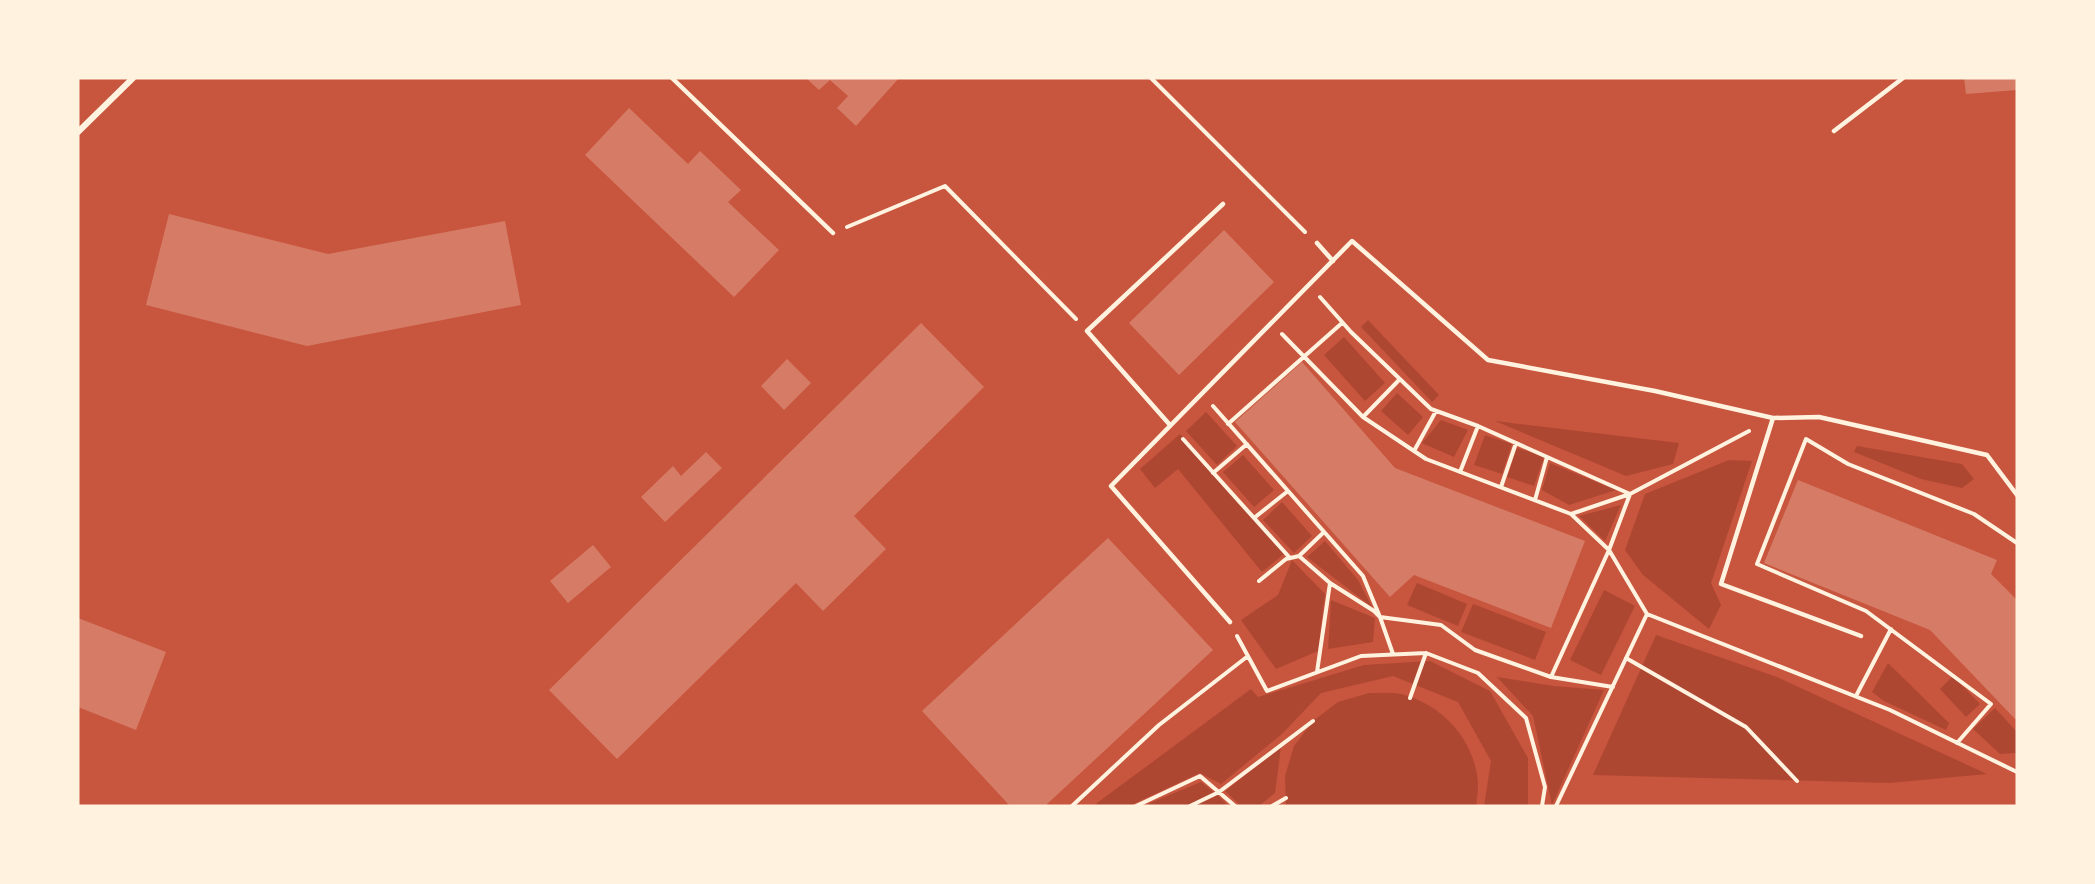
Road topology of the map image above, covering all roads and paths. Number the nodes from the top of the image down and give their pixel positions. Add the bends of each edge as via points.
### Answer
1 (133, 78) edge
2 (672, 78) edge
3 (1151, 78) edge
4 (1903, 78) edge
5 (1834, 131) dead end
6 (78, 132) edge
7 (1222, 204) dead end
8 (833, 232) joint
9 (1317, 243) joint
10 (1333, 261) junction
11 (1310, 284) junction
12 (1271, 323) junction
13 (1342, 323) junction
14 (1087, 331) junction
15 (1304, 356) junction
16 (1400, 380) junction
17 (1202, 394) junction
18 (1436, 411) junction
19 (1363, 417) junction
20 (1773, 418) junction
21 (1228, 424) junction
22 (1170, 425) junction
23 (1478, 426) junction
24 (1516, 443) junction
25 (1247, 444) junction
26 (1414, 451) junction
27 (1547, 457) junction
28 (1213, 472) junction
29 (1460, 472) junction
30 (1501, 487) junction
31 (1288, 491) junction
32 (1630, 494) junction
33 (2017, 495) edge
34 (1535, 500) junction
35 (1571, 514) junction
36 (1254, 518) junction
37 (1324, 532) junction
38 (2017, 543) edge
39 (1609, 550) junction
40 (1299, 556) junction
41 (1290, 558) junction
42 (1259, 581) dead end
43 (1330, 583) junction
44 (1647, 614) junction
45 (1380, 617) junction
46 (1230, 622) joint
47 (1891, 629) junction
48 (1861, 636) dead end
49 (1426, 653) junction
50 (1393, 654) junction
51 (1248, 656) junction
52 (1626, 658) junction
53 (1317, 672) junction
54 (1551, 677) junction
55 (1613, 687) junction
56 (1856, 696) junction
57 (1410, 698) dead end
58 (1313, 721) dead end
59 (1957, 743) junction
60 (2017, 772) edge
61 (1797, 781) dead end
62 (1219, 792) junction
63 (1286, 798) dead end
64 (1072, 806) edge
65 (1136, 806) edge
66 (1190, 806) edge
67 (1235, 806) edge
68 (1272, 806) edge
69 (1542, 806) edge
70 (1556, 806) edge

1 - 6 street
2 - 8 lane
3 - 9 path
4 - 5 lane
7 - 14 lane
8 - 14 path via 945,186
9 - 10 lane
10 - 11 lane
10 - 20 lane via 1352,241 1488,360
11 - 12 lane
11 - 13 path
12 - 15 path
12 - 17 lane
13 - 15 path
13 - 16 path
14 - 22 lane
15 - 19 path
15 - 21 path
16 - 18 path
16 - 19 path
17 - 21 path
17 - 22 lane
18 - 23 path
18 - 26 path
19 - 26 path
20 - 32 path
20 - 33 lane via 1819,417 1987,455
20 - 48 lane via 1722,584
21 - 25 path
22 - 28 path
22 - 46 lane via 1111,486
23 - 24 path
23 - 29 path
24 - 27 path
24 - 30 path
25 - 28 path
25 - 31 path
26 - 29 path
27 - 32 path
27 - 34 path
28 - 36 path
29 - 30 path
30 - 34 path
31 - 36 path
31 - 37 path
32 - 35 path
32 - 39 path
34 - 35 path
35 - 39 path
36 - 41 path
37 - 40 path
37 - 45 path via 1363,576
38 - 47 path via 1974,514 1848,464 1806,440 1757,564 1866,611
39 - 44 path
39 - 54 path
40 - 41 path
40 - 43 path
41 - 42 path
43 - 45 path
43 - 53 path
44 - 52 path
44 - 56 path
45 - 50 path
45 - 54 path via 1441,624 1475,650
46 - 51 path
47 - 56 path
47 - 59 path via 1991,704
49 - 50 path
49 - 57 path
49 - 69 path via 1478,673 1526,718 1545,787
50 - 53 path via 1361,656
51 - 53 path via 1267,691
51 - 64 path via 1159,725
52 - 55 path
52 - 61 path via 1746,727
54 - 55 path
55 - 70 path
56 - 59 path
58 - 62 path
59 - 60 path
62 - 65 path via 1200,776
62 - 66 path
62 - 67 path
63 - 68 path

